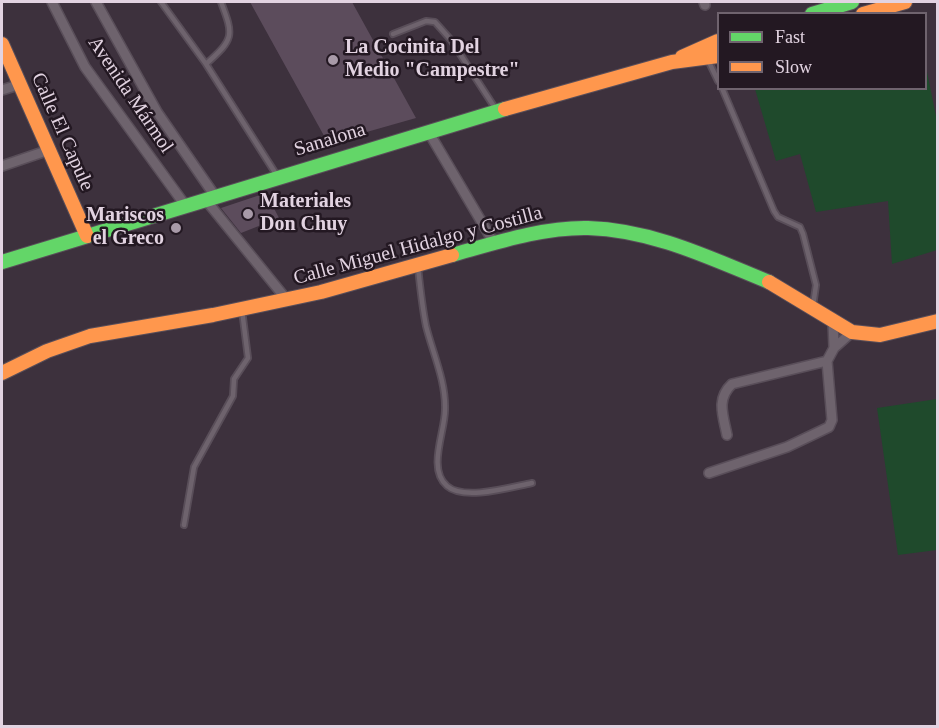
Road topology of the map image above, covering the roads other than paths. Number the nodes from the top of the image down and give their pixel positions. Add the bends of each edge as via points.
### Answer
1 (52, 2) edge
2 (96, 2) edge
3 (161, 2) edge
4 (220, 2) edge
5 (852, 2) edge
6 (905, 2) edge
7 (819, 12) edge
8 (870, 12) edge
9 (393, 34) dead end
10 (717, 41) edge
11 (2, 44) edge
12 (713, 57) edge
13 (672, 62) junction
14 (207, 64) junction
15 (717, 76) edge
16 (21, 84) junction
17 (2, 90) edge
18 (723, 90) edge
19 (497, 111) junction
20 (428, 131) junction
21 (49, 150) junction
22 (2, 166) edge
23 (277, 177) junction
24 (210, 197) junction
25 (185, 205) junction
26 (87, 236) junction
27 (494, 243) junction
28 (2, 262) edge
29 (418, 267) junction
30 (287, 300) junction
31 (813, 308) junction
32 (242, 310) junction
33 (938, 321) edge
34 (833, 322) junction
35 (852, 332) junction
36 (834, 348) junction
37 (827, 361) junction
38 (2, 373) edge
39 (726, 435) dead end
40 (709, 473) dead end
41 (532, 483) dead end
42 (184, 525) dead end

1 - 25 street, Avenida Mármol via 84,67
2 - 24 street via 147,96
3 - 14 lane
4 - 14 lane via 231,38
5 - 7 street
6 - 8 street
9 - 19 lane via 426,21 435,22
10 - 13 street
11 - 16 street, Calle El Capule
12 - 13 street
12 - 15 lane
13 - 19 street, Sanalona
14 - 23 lane
16 - 17 street
16 - 21 street, Calle El Capule
18 - 31 lane via 774,211 778,217 800,227 803,234 816,285
19 - 20 street, Sanalona
20 - 23 street, Sanalona
20 - 27 street
21 - 22 street
21 - 26 street, Calle El Capule
23 - 24 street, Sanalona
24 - 25 street, Sanalona
24 - 30 street
25 - 26 street, Sanalona
26 - 28 street, Sanalona
27 - 29 street, Calle Miguel Hidalgo y Costilla
27 - 31 street, Calle Miguel Hidalgo y Costilla via 558,230 631,232 720,260 780,287
29 - 30 street, Calle Miguel Hidalgo y Costilla
29 - 41 lane via 426,325 444,391 445,422 438,463 443,481 466,492
30 - 32 street, Calle Miguel Hidalgo y Costilla
31 - 34 street, Calle Miguel Hidalgo y Costilla
32 - 38 street, Calle Miguel Hidalgo y Costilla via 90,336 46,351
32 - 42 lane via 248,358 234,379 232,396 194,467
33 - 35 street, Calle Miguel Hidalgo y Costilla via 880,335
34 - 35 street, Calle Miguel Hidalgo y Costilla
34 - 36 street
35 - 36 street
36 - 37 street
37 - 39 street via 732,384 720,402
37 - 40 street via 832,420 829,427 788,447

